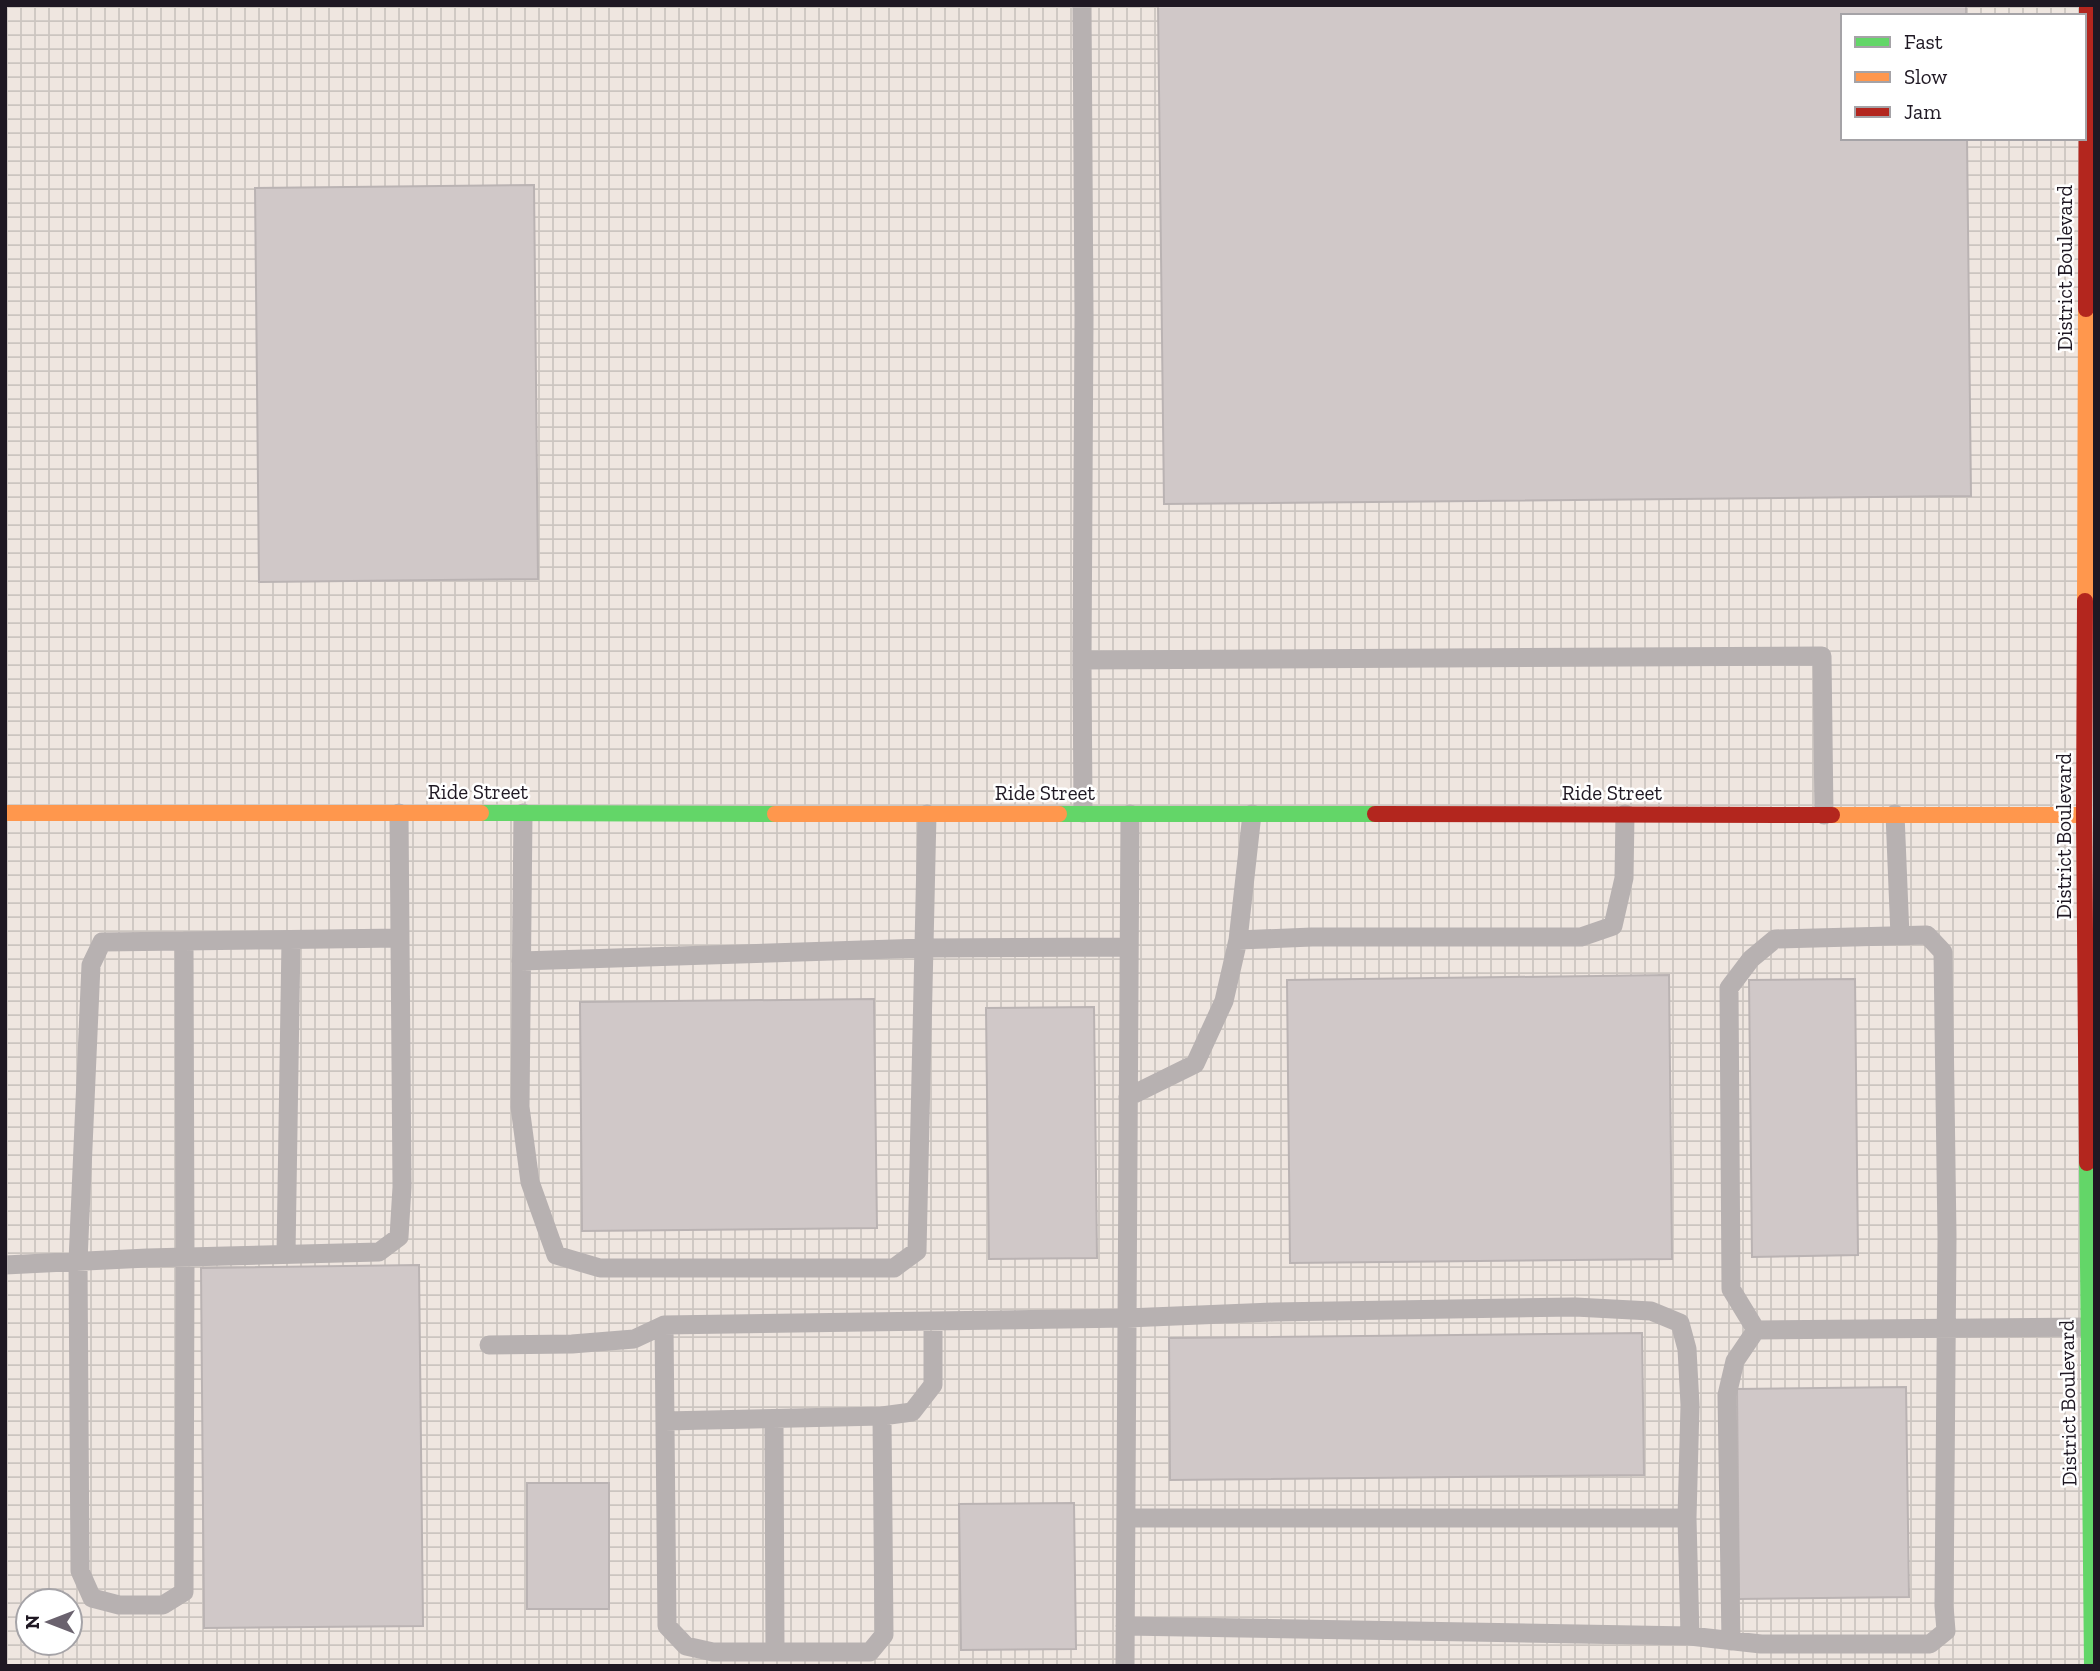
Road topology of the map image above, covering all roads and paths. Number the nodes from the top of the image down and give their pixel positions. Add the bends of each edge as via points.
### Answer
1 (1082, 5) edge
2 (2087, 5) edge
3 (2090, 301) edge
4 (2090, 463) edge
5 (1082, 660) junction
6 (5, 813) edge
7 (399, 813) junction
8 (523, 813) junction
9 (1083, 813) junction
10 (927, 814) junction
11 (1130, 814) junction
12 (1252, 814) junction
13 (1625, 814) junction
14 (1895, 814) junction
15 (1824, 815) junction
16 (2084, 815) junction
17 (1899, 936) junction
18 (399, 938) junction
19 (291, 940) junction
20 (1238, 940) junction
21 (184, 941) junction
22 (1129, 947) junction
23 (924, 948) junction
24 (521, 961) junction
25 (1128, 1097) junction
26 (286, 1254) junction
27 (185, 1257) junction
28 (78, 1261) junction
29 (5, 1265) edge
30 (1127, 1318) junction
31 (933, 1321) junction
32 (664, 1325) junction
33 (2088, 1327) junction
34 (1946, 1329) junction
35 (1756, 1330) junction
36 (489, 1345) dead end
37 (882, 1416) junction
38 (774, 1419) junction
39 (665, 1421) junction
40 (1126, 1518) junction
41 (1687, 1518) junction
42 (1125, 1626) junction
43 (1690, 1636) junction
44 (1731, 1641) junction
45 (775, 1652) junction
46 (1125, 1666) edge
47 (2092, 1666) edge

1 - 5 lane
2 - 3 street, District Boulevard
3 - 4 street, District Boulevard
4 - 16 street, District Boulevard
5 - 9 lane
5 - 15 lane via 1822,656
6 - 7 street, Ride Street
7 - 8 street, Ride Street
7 - 18 lane
8 - 10 street, Ride Street
8 - 24 lane
9 - 10 street, Ride Street
9 - 11 street, Ride Street
10 - 23 lane
11 - 12 street, Ride Street
11 - 22 lane
12 - 13 street, Ride Street
12 - 20 lane
13 - 15 street, Ride Street
13 - 20 lane via 1624,878 1613,926 1591,934
14 - 15 street, Ride Street
14 - 16 street, Ride Street
14 - 17 lane
16 - 33 street, District Boulevard
17 - 34 lane via 1927,935 1943,952
17 - 35 lane via 1775,939 1751,959 1729,988 1731,1289
18 - 19 lane
18 - 26 lane via 399,1237 379,1252
19 - 21 lane
19 - 26 lane
20 - 25 lane via 1224,1002 1195,1064
21 - 27 lane
21 - 28 lane via 102,942 91,965
22 - 23 lane
22 - 25 lane
23 - 24 lane
23 - 24 lane via 917,1251 894,1268 600,1268 556,1255 530,1182 520,1107
25 - 30 lane
26 - 27 lane
27 - 28 lane
27 - 28 lane via 184,1592 163,1605 118,1605 92,1598 80,1571
28 - 29 lane
30 - 31 lane
30 - 40 lane
30 - 41 lane via 1575,1307 1651,1311 1680,1323 1688,1349
31 - 32 lane
31 - 37 lane via 933,1385 912,1412
32 - 36 lane via 634,1339
32 - 39 lane
33 - 34 lane
33 - 47 street, District Boulevard
34 - 35 lane
34 - 44 lane via 1946,1631 1930,1644
35 - 44 lane via 1735,1361 1727,1395
37 - 38 lane
37 - 45 lane via 884,1636 870,1652
38 - 39 lane
38 - 45 lane
39 - 45 lane via 667,1626 686,1646 713,1652
40 - 41 lane
40 - 42 lane
41 - 43 lane
42 - 43 lane
42 - 46 lane
43 - 44 lane

